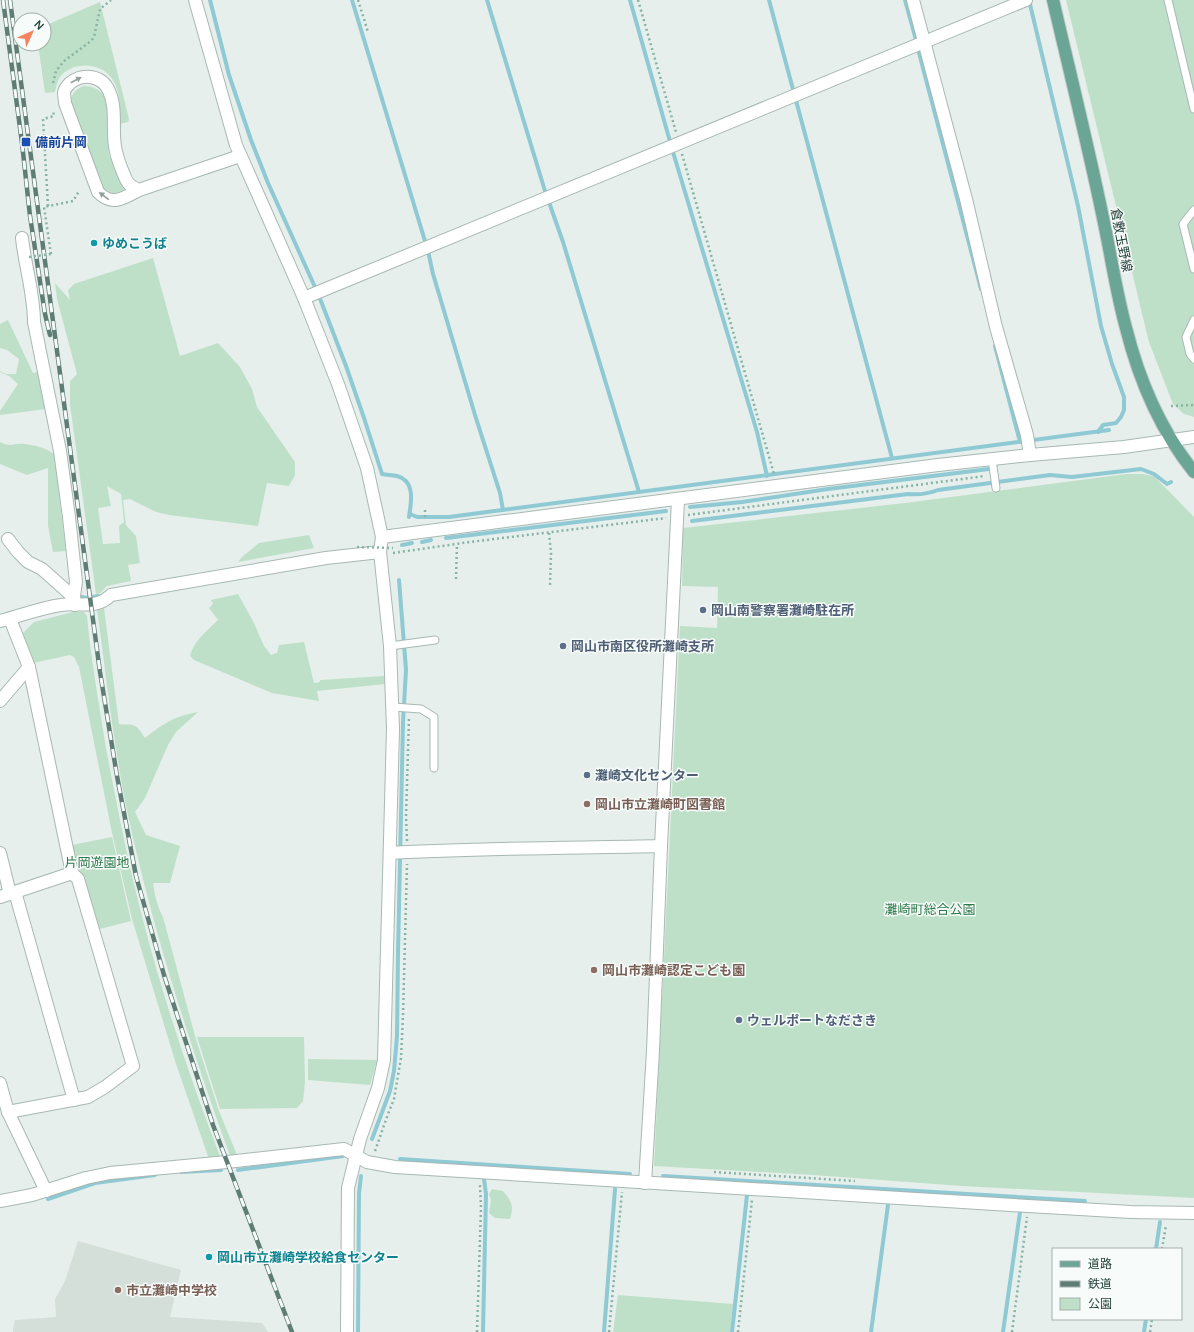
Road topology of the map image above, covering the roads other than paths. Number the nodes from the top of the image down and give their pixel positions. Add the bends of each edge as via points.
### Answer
1 (195, 0) edge
2 (913, 0) edge
3 (1026, 0) edge
4 (1053, 0) edge
5 (1168, 0) edge
6 (924, 42) junction
7 (1194, 109) edge
8 (240, 156) junction
9 (139, 190) junction
10 (1194, 210) edge
11 (22, 238) dead end
12 (1194, 269) edge
13 (313, 294) junction
14 (1194, 320) edge
15 (1194, 359) edge
16 (1194, 437) edge
17 (1171, 440) junction
18 (1028, 446) junction
19 (992, 459) junction
20 (1194, 472) edge
21 (996, 488) dead end
22 (678, 500) junction
23 (382, 537) junction
24 (8, 539) dead end
25 (380, 552) junction
26 (75, 601) junction
27 (5, 620) edge
28 (435, 640) dead end
29 (399, 645) junction
30 (29, 667) junction
31 (0, 701) edge
32 (400, 708) junction
33 (434, 768) dead end
34 (661, 846) junction
35 (0, 852) edge
36 (397, 853) junction
37 (72, 873) junction
38 (8, 894) edge
39 (0, 1083) edge
40 (74, 1100) junction
41 (8, 1112) junction
42 (356, 1155) junction
43 (645, 1182) junction
44 (46, 1191) junction
45 (0, 1201) edge
46 (1194, 1213) edge
47 (347, 1332) edge

1 - 8 street
2 - 6 street
3 - 6 street
4 - 17 main road, 倉敷玉野線 via 1104,219 1125,328 1143,381
5 - 7 lane
6 - 13 street
6 - 18 street
8 - 9 street
8 - 13 street
9 -> 9 street via 125,198 112,201 98,192 65,102 64,92 75,79 94,77 108,89 112,99 117,156 126,181
10 - 12 lane via 1183,224
11 - 26 street via 34,322 60,451 76,582
13 - 23 street via 338,384 367,468
14 - 15 lane via 1186,337 1190,354
16 - 17 street
17 - 18 street via 1076,452
17 - 20 main road, 倉敷玉野線
18 - 19 street
19 - 21 lane
19 - 22 street
22 - 23 street
22 - 34 street
23 - 25 street
24 - 26 street via 28,562 42,569
25 - 26 street via 326,558 119,594 111,596 105,602
25 - 29 street
26 - 27 street
27 - 30 street
28 - 29 lane
29 - 32 street
30 - 31 street
30 - 37 street
32 - 33 lane via 421,709 434,717
32 - 36 street via 394,729
34 - 36 street via 500,848
34 - 43 street
35 - 38 street
36 - 42 street via 384,1060 378,1088
37 - 38 street
37 - 40 street via 78,879 133,1066 105,1087
38 - 40 street
39 - 41 street
40 - 41 street
41 - 44 street
42 - 43 street via 367,1162 395,1167
42 - 44 street via 344,1149 110,1173
42 - 47 street via 348,1188
43 - 46 street via 1131,1212
44 - 45 street

